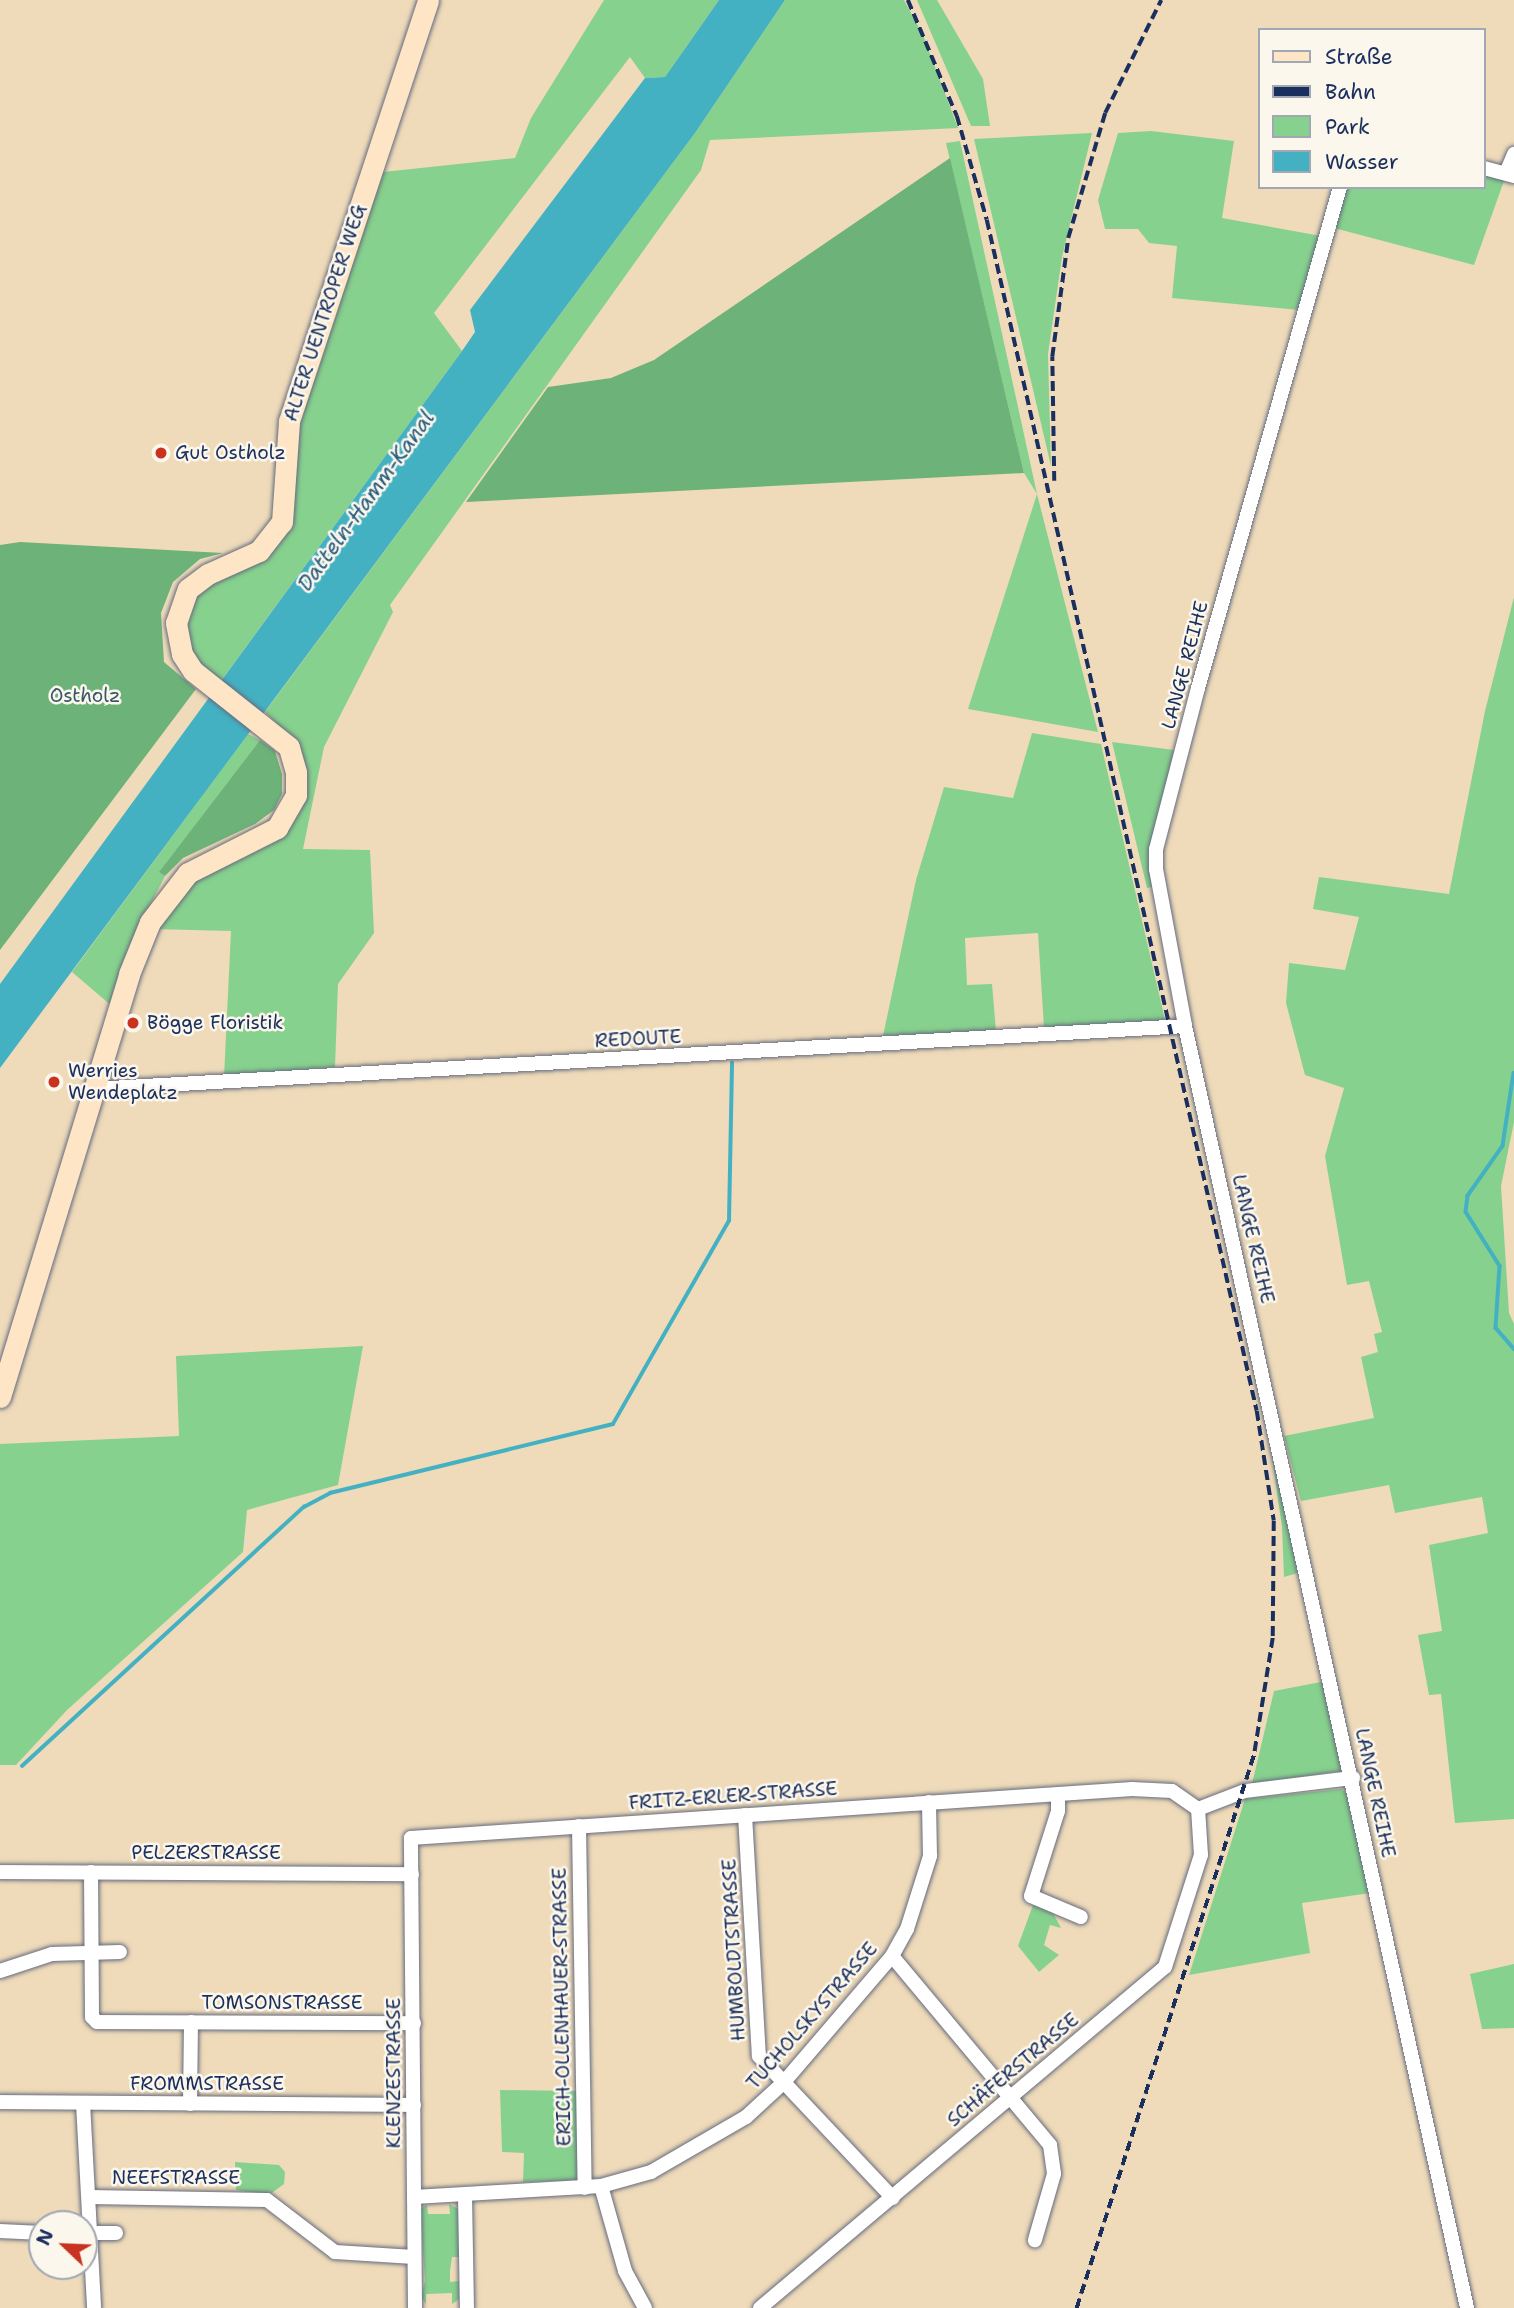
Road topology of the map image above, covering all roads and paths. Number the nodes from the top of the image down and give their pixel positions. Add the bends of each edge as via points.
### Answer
1 (428, 0) edge
2 (1514, 154) edge
3 (1486, 169) edge
4 (1510, 175) edge
5 (1339, 189) edge
6 (1185, 1026) junction
7 (93, 1089) junction
8 (0, 1397) edge
9 (1353, 1778) junction
10 (1058, 1794) junction
11 (929, 1802) junction
12 (1198, 1808) junction
13 (745, 1815) junction
14 (579, 1826) junction
15 (411, 1838) joint
16 (0, 1872) edge
17 (92, 1872) junction
18 (412, 1874) junction
19 (1081, 1917) dead end
20 (91, 1952) junction
21 (120, 1952) dead end
22 (892, 1956) junction
23 (0, 1971) edge
24 (191, 2022) junction
25 (414, 2023) junction
26 (783, 2082) junction
27 (1012, 2097) junction
28 (0, 2102) edge
29 (83, 2103) junction
30 (190, 2104) junction
31 (414, 2105) junction
32 (601, 2186) junction
33 (585, 2188) junction
34 (466, 2196) junction
35 (89, 2197) junction
36 (414, 2197) junction
37 (893, 2198) junction
38 (89, 2210) edge
39 (0, 2231) edge
40 (28, 2232) edge
41 (98, 2233) edge
42 (117, 2233) dead end
43 (1035, 2240) dead end
44 (414, 2257) junction
45 (92, 2280) edge
46 (94, 2308) edge
47 (415, 2308) edge
48 (467, 2308) edge
49 (645, 2308) edge
50 (760, 2308) edge
51 (1468, 2308) edge

1 - 7 street, ALTER UENTROPER WEG via 289,421 282,522 259,551 208,574 188,589 178,611 176,635 181,654 193,671 277,735 294,759 298,785 292,808 265,836 188,873 160,904 129,974
2 - 4 street
3 - 4 street
5 - 6 street, LANGE REIHE via 1156,849
6 - 7 street, REDOUTE
6 - 9 street, LANGE REIHE
7 - 8 street, ALTER UENTROPER WEG
9 - 12 street via 1245,1791
9 - 51 street, LANGE REIHE
10 - 11 street, FRITZ-ERLER-STRASSE
10 - 12 street, FRITZ-ERLER-STRASSE via 1160,1788
10 - 19 street via 1058,1811 1031,1896
11 - 13 street, FRITZ-ERLER-STRASSE
11 - 22 street, TUCHOLSKYSTRASSE via 927,1867
12 - 27 street, SCHÄFERSTRASSE via 1201,1855 1165,1967
13 - 14 street, FRITZ-ERLER-STRASSE
13 - 26 street, HUMBOLDTSTRASSE via 759,2056
14 - 15 street, FRITZ-ERLER-STRASSE
14 - 33 street, ERICH-OLLENHAUER-STRASSE
15 - 18 street, KLENZESTRASSE
16 - 17 street, PELZERSTRASSE
17 - 18 street, PELZERSTRASSE
17 - 20 street, TOMSONSTRASSE
18 - 25 street, KLENZESTRASSE
20 - 21 street
20 - 23 street via 52,1954
20 - 24 street, TOMSONSTRASSE via 92,2017 97,2022
22 - 26 street, TUCHOLSKYSTRASSE
22 - 27 street
24 - 25 street, TOMSONSTRASSE
24 - 30 street, TOMSONSTRASSE
25 - 31 street, KLENZESTRASSE
26 - 32 street, TUCHOLSKYSTRASSE via 746,2117 696,2148 650,2172
26 - 37 street, HUMBOLDTSTRASSE
27 - 37 street, SCHÄFERSTRASSE
27 - 43 street via 1054,2154 1054,2174
28 - 29 street, FROMMSTRASSE
29 - 30 street, FROMMSTRASSE
29 - 35 street, NEEFSTRASSE
30 - 31 street, FROMMSTRASSE
31 - 36 street, KLENZESTRASSE
32 - 33 street, TUCHOLSKYSTRASSE
32 - 49 street via 625,2271
33 - 34 street, TUCHOLSKYSTRASSE
34 - 36 street, TUCHOLSKYSTRASSE
34 - 48 street
35 - 38 street, NEEFSTRASSE
35 - 44 street, NEEFSTRASSE via 267,2200 335,2252
36 - 44 street, KLENZESTRASSE
37 - 50 street, SCHÄFERSTRASSE
39 - 40 street
41 - 42 street
44 - 47 street, KLENZESTRASSE
45 - 46 street, NEEFSTRASSE

